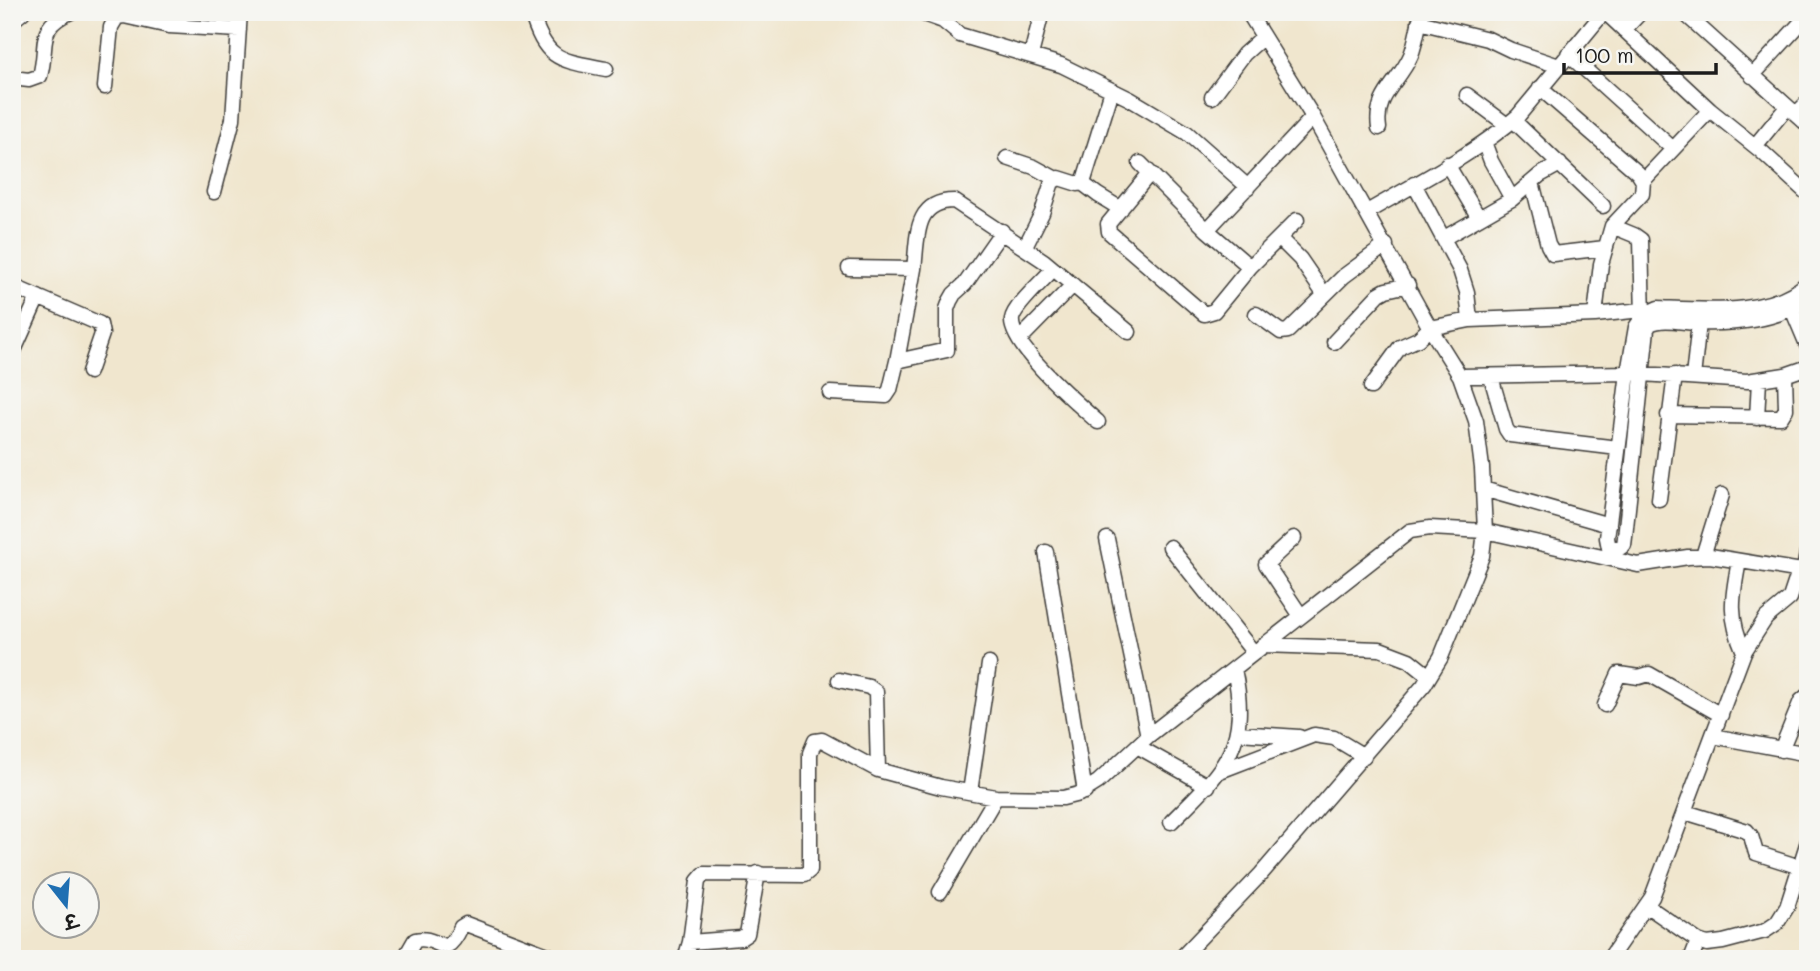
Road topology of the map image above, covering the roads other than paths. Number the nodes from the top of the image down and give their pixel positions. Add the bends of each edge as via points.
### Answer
1 (23, 12) edge
2 (71, 12) edge
3 (240, 12) edge
4 (531, 12) edge
5 (918, 12) edge
6 (1042, 12) edge
7 (1604, 12) edge
8 (1641, 12) edge
9 (1683, 12) edge
10 (1250, 13) edge
11 (1808, 15) edge
12 (1421, 17) edge
13 (180, 19) edge
14 (951, 19) edge
15 (12, 21) edge
16 (239, 30) junction
17 (1624, 30) junction
18 (1263, 37) junction
19 (1031, 55) junction
20 (1564, 60) junction
21 (606, 69) dead end
22 (1752, 75) junction
23 (12, 78) edge
24 (105, 87) dead end
25 (1540, 88) junction
26 (1112, 90) junction
27 (1467, 94) dead end
28 (1212, 97) dead end
29 (1808, 102) edge
30 (1710, 110) junction
31 (1792, 111) junction
32 (1313, 117) junction
33 (1510, 123) junction
34 (1808, 125) edge
35 (1379, 128) dead end
36 (1484, 142) junction
37 (1755, 146) junction
38 (1673, 149) junction
39 (1007, 158) dead end
40 (1447, 164) junction
41 (1560, 164) junction
42 (1056, 179) junction
43 (1643, 181) junction
44 (1532, 182) junction
45 (1082, 183) junction
46 (1414, 184) junction
47 (1248, 187) junction
48 (214, 192) dead end
49 (1808, 194) edge
50 (1512, 199) junction
51 (1602, 206) dead end
52 (1121, 209) junction
53 (1367, 212) junction
54 (1479, 218) junction
55 (1297, 220) dead end
56 (1612, 226) junction
57 (1207, 230) junction
58 (1002, 232) junction
59 (1279, 238) junction
60 (1444, 238) junction
61 (1386, 245) junction
62 (1025, 247) junction
63 (1605, 248) junction
64 (1250, 267) junction
65 (849, 268) dead end
66 (914, 269) junction
67 (1054, 269) junction
68 (1808, 282) edge
69 (1073, 285) junction
70 (1408, 285) junction
71 (12, 286) edge
72 (1324, 294) junction
73 (38, 297) junction
74 (1808, 299) edge
75 (1792, 309) junction
76 (1256, 314) dead end
77 (1595, 315) junction
78 (1644, 319) junction
79 (1470, 320) junction
80 (1699, 323) junction
81 (1430, 328) junction
82 (1129, 332) dead end
83 (1020, 339) junction
84 (1334, 342) dead end
85 (1808, 347) edge
86 (12, 355) edge
87 (897, 360) junction
88 (1808, 367) edge
89 (89, 372) dead end
90 (1634, 374) junction
91 (1675, 375) junction
92 (1785, 375) junction
93 (1460, 376) junction
94 (1491, 377) junction
95 (1693, 377) junction
96 (1759, 380) junction
97 (1371, 387) dead end
98 (831, 393) dead end
99 (1668, 415) junction
100 (1758, 418) junction
101 (1098, 422) dead end
102 (1618, 448) junction
103 (1483, 489) junction
104 (1722, 495) dead end
105 (1660, 499) dead end
106 (1609, 525) junction
107 (1485, 531) junction
108 (1294, 538) dead end
109 (1107, 539) dead end
110 (1170, 547) dead end
111 (1808, 547) edge
112 (1045, 552) dead end
113 (1703, 556) junction
114 (1739, 561) junction
115 (1804, 571) edge
116 (1301, 616) junction
117 (1258, 649) junction
118 (1744, 652) junction
119 (989, 664) dead end
120 (1234, 669) junction
121 (1429, 676) junction
122 (839, 680) dead end
123 (1808, 695) edge
124 (1605, 705) dead end
125 (1721, 715) junction
126 (1238, 733) junction
127 (1713, 736) junction
128 (1304, 738) junction
129 (1142, 741) junction
130 (1781, 750) junction
131 (1808, 754) edge
132 (1364, 756) junction
133 (878, 770) junction
134 (1220, 771) junction
135 (1208, 786) junction
136 (970, 792) junction
137 (1085, 792) junction
138 (996, 797) junction
139 (1685, 812) junction
140 (1171, 822) dead end
141 (1808, 841) edge
142 (1800, 867) junction
143 (758, 873) junction
144 (940, 892) dead end
145 (1647, 906) junction
146 (1698, 941) junction
147 (690, 942) junction
148 (404, 959) edge
149 (558, 959) edge
150 (685, 959) edge
151 (1180, 959) edge
152 (1609, 959) edge
153 (1691, 959) edge

1 - 15 street
2 - 23 street via 56,18 47,29 40,76
3 - 16 street
4 - 21 street via 540,39 556,55
5 - 14 street
6 - 19 street
7 - 17 street
7 - 20 street
8 - 17 street
9 - 22 street
10 - 18 street
11 - 22 street
12 - 20 street via 1511,50
12 - 35 street via 1410,57 1379,105
13 - 16 street
13 - 24 street via 169,26 117,17 111,27
14 - 19 street via 960,36
16 - 48 street via 233,119
17 - 30 street
18 - 28 street
18 - 32 street
19 - 26 street
20 - 25 street
20 - 38 street
22 - 31 street
25 - 33 street
25 - 43 street
26 - 45 street
26 - 47 street via 1187,132
27 - 33 street
29 - 31 street
30 - 37 street
30 - 38 street
31 - 34 street
31 - 37 street
32 - 47 street
32 - 53 street
33 - 36 street
33 - 41 street
36 - 40 street
36 - 50 street
37 - 49 street
38 - 43 street
39 - 42 street
40 - 46 street
40 - 54 street
41 - 44 street
41 - 51 street
42 - 45 street
42 - 62 street
43 - 56 street via 1642,194
44 - 50 street
44 - 63 street via 1553,254
45 - 52 street
46 - 53 street
46 - 60 street
47 - 57 street
50 - 54 street
52 - 57 street via 1145,168
52 - 64 street via 1108,224 1109,232 1199,312 1214,311
53 - 61 street
54 - 60 street
55 - 59 street
56 - 63 street
56 - 78 street via 1641,240
57 - 64 street
58 - 62 street
58 - 66 street via 954,201 936,205 920,220
58 - 87 street via 950,301 947,350
59 - 64 street
59 - 72 street
60 - 79 street via 1460,270
61 - 70 street
61 - 72 street
62 - 67 street
63 - 77 street
65 - 66 street
66 - 87 street
67 - 69 street
67 - 83 street via 1013,315
68 - 78 street via 1769,303 1717,311 1658,309
69 - 82 street
69 - 83 street
70 - 81 street
70 - 84 street via 1379,295
71 - 73 street
72 - 76 street via 1284,332
73 - 86 street
73 - 89 street via 100,324 102,334
74 - 75 street
75 - 80 street via 1760,318
75 - 85 street
77 - 78 street
77 - 79 street
78 - 80 street via 1650,324 1661,320
78 - 90 street
79 - 81 street
80 - 95 street
81 - 93 street
81 - 97 street via 1400,347
83 - 101 street via 1044,372
87 - 98 street via 886,396
88 - 92 street
90 - 91 street
90 - 94 street
90 - 102 street
90 - 106 street via 1626,537 1620,548 1609,548
91 - 95 street
91 - 99 street
92 - 96 street
92 - 100 street via 1784,414
93 - 94 street
93 - 103 street via 1476,421
94 - 102 street via 1510,435
95 - 96 street
96 - 100 street
99 - 100 street
99 - 105 street
102 - 106 street
103 - 106 street
103 - 107 street
104 - 113 street
107 - 113 street via 1638,565
107 - 116 street via 1410,531
107 - 121 street via 1482,556
108 - 116 street via 1266,564
109 - 129 street
110 - 117 street
111 - 115 street
112 - 137 street
113 - 114 street
114 - 115 street
114 - 118 street via 1731,608
115 - 118 street via 1790,598 1766,618
116 - 117 street
117 - 120 street
117 - 121 street via 1380,649 1409,660
118 - 125 street
119 - 136 street
120 - 126 street via 1240,706
120 - 129 street
121 - 132 street
122 - 133 street via 876,692
123 - 130 street via 1801,701
124 - 125 street via 1619,674 1647,674
125 - 127 street
126 - 128 street
126 - 134 street
127 - 130 street
127 - 139 street
128 - 132 street via 1327,736
128 - 134 street
129 - 135 street
129 - 137 street
130 - 131 street
132 - 151 street
133 - 136 street
133 - 143 street via 822,740 813,743 810,870 804,875
134 - 135 street
135 - 140 street
136 - 138 street
137 - 138 street via 1063,797
138 - 144 street
139 - 142 street via 1747,831 1756,853
139 - 145 street
141 - 142 street
142 - 146 street via 1783,916 1772,928 1723,942
143 - 147 street via 747,934
143 - 147 street via 710,872 701,877
145 - 146 street
145 - 152 street
146 - 153 street
147 - 150 street
148 - 149 street via 415,940 449,946 466,924

